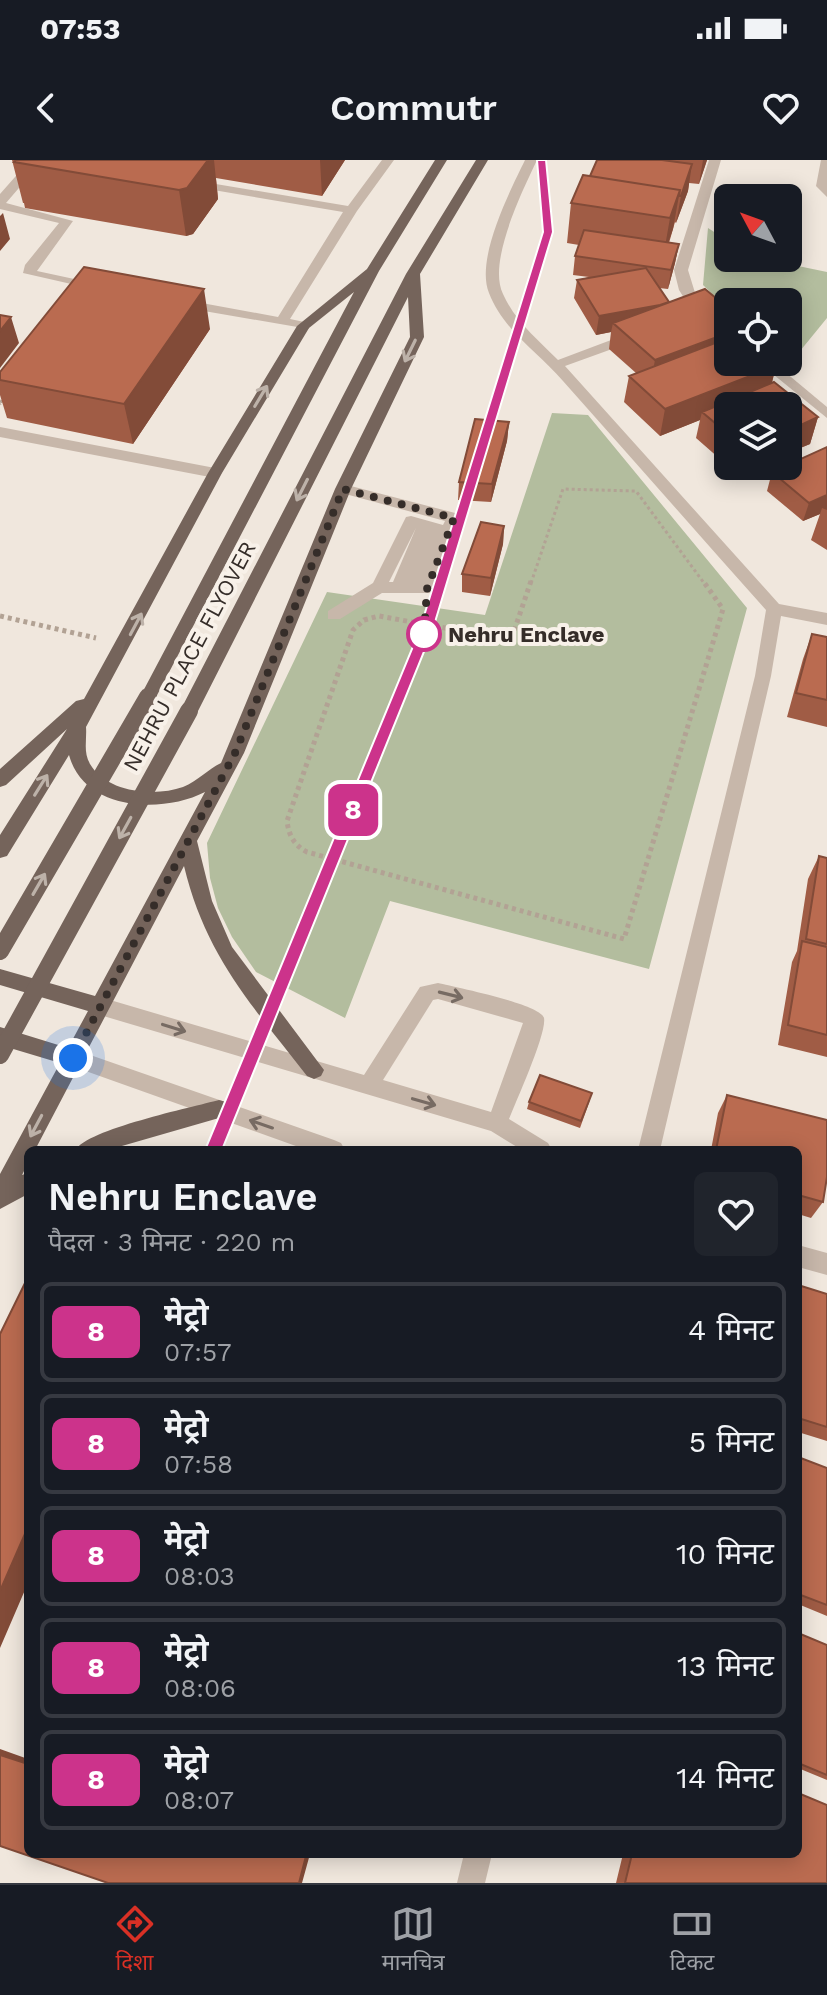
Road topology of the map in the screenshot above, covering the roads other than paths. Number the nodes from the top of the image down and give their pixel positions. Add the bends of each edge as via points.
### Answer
1 (37, 160) edge
2 (388, 160) edge
3 (441, 160) edge
4 (482, 160) edge
5 (531, 160) edge
6 (715, 160) edge
7 (827, 160) edge
8 (182, 181) edge
9 (827, 193) edge
10 (0, 203) edge
11 (351, 210) junction
12 (372, 271) junction
13 (413, 274) junction
14 (93, 292) edge
15 (165, 301) edge
16 (704, 311) junction
17 (689, 316) edge
18 (714, 319) edge
19 (282, 322) junction
20 (304, 326) junction
21 (645, 333) edge
22 (556, 365) junction
23 (782, 376) edge
24 (827, 414) edge
25 (0, 432) edge
26 (215, 473) junction
27 (343, 489) junction
28 (379, 587) junction
29 (406, 588) junction
30 (774, 609) junction
31 (334, 615) dead end
32 (827, 619) edge
33 (96, 691) junction
34 (82, 719) junction
35 (235, 753) junction
36 (0, 780) edge
37 (188, 841) junction
38 (0, 851) edge
39 (0, 951) edge
40 (0, 977) edge
41 (100, 1006) junction
42 (0, 1036) edge
43 (0, 1055) edge
44 (73, 1058) junction
45 (314, 1070) junction
46 (368, 1086) junction
47 (219, 1109) junction
48 (497, 1123) junction
49 (27, 1146) edge
50 (94, 1146) edge
51 (323, 1146) edge
52 (534, 1146) edge
53 (650, 1146) edge
54 (24, 1151) edge
55 (24, 1185) edge
56 (0, 1197) edge
57 (802, 1257) edge
58 (827, 1264) edge
59 (477, 1858) edge
60 (471, 1883) edge

1 - 10 street
2 - 11 street
3 - 12 main road
4 - 13 main road, NEHRU PLACE FLYOVER
5 - 22 street via 505,214 494,261 494,291 516,327
6 - 16 street via 681,270 681,287
7 - 9 street via 822,186
8 - 11 street
10 - 14 street via 67,221 30,273
11 - 19 street
12 - 20 main road
39 -> 12 main road, NEHRU PLACE FLYOVER, bridge via 148,697
13 -> 27 main road via 417,337
13 -> 43 main road, NEHRU PLACE FLYOVER, bridge via 189,711
15 - 19 street
16 - 17 street
16 - 18 street
19 - 20 street
26 -> 20 main road
21 - 22 street
22 - 30 street
23 - 24 street
25 - 26 street
33 -> 26 main road
27 - 29 street via 454,518 427,589
27 - 35 main road
28 - 29 street
28 - 29 street via 411,521 425,525
28 - 31 street
30 - 32 street
30 - 53 street via 763,676
33 - 34 main road
33 - 36 main road
34 - 35 main road via 75,749 79,763 100,787 136,799 156,800 195,789 226,767
38 -> 34 main road
35 - 37 main road
37 - 41 main road
37 - 45 main road via 201,898 217,937
40 - 41 main road
41 - 44 main road
41 -> 45 street
42 - 44 main road
44 - 47 street
44 -> 49 main road
45 - 46 street
46 -> 48 street
46 -> 48 street via 427,993 438,991 526,1014 534,1019 531,1035
47 - 50 main road
51 -> 47 street
48 - 52 street
54 -> 56 main road
55 - 56 main road
57 - 58 street
59 - 60 street

